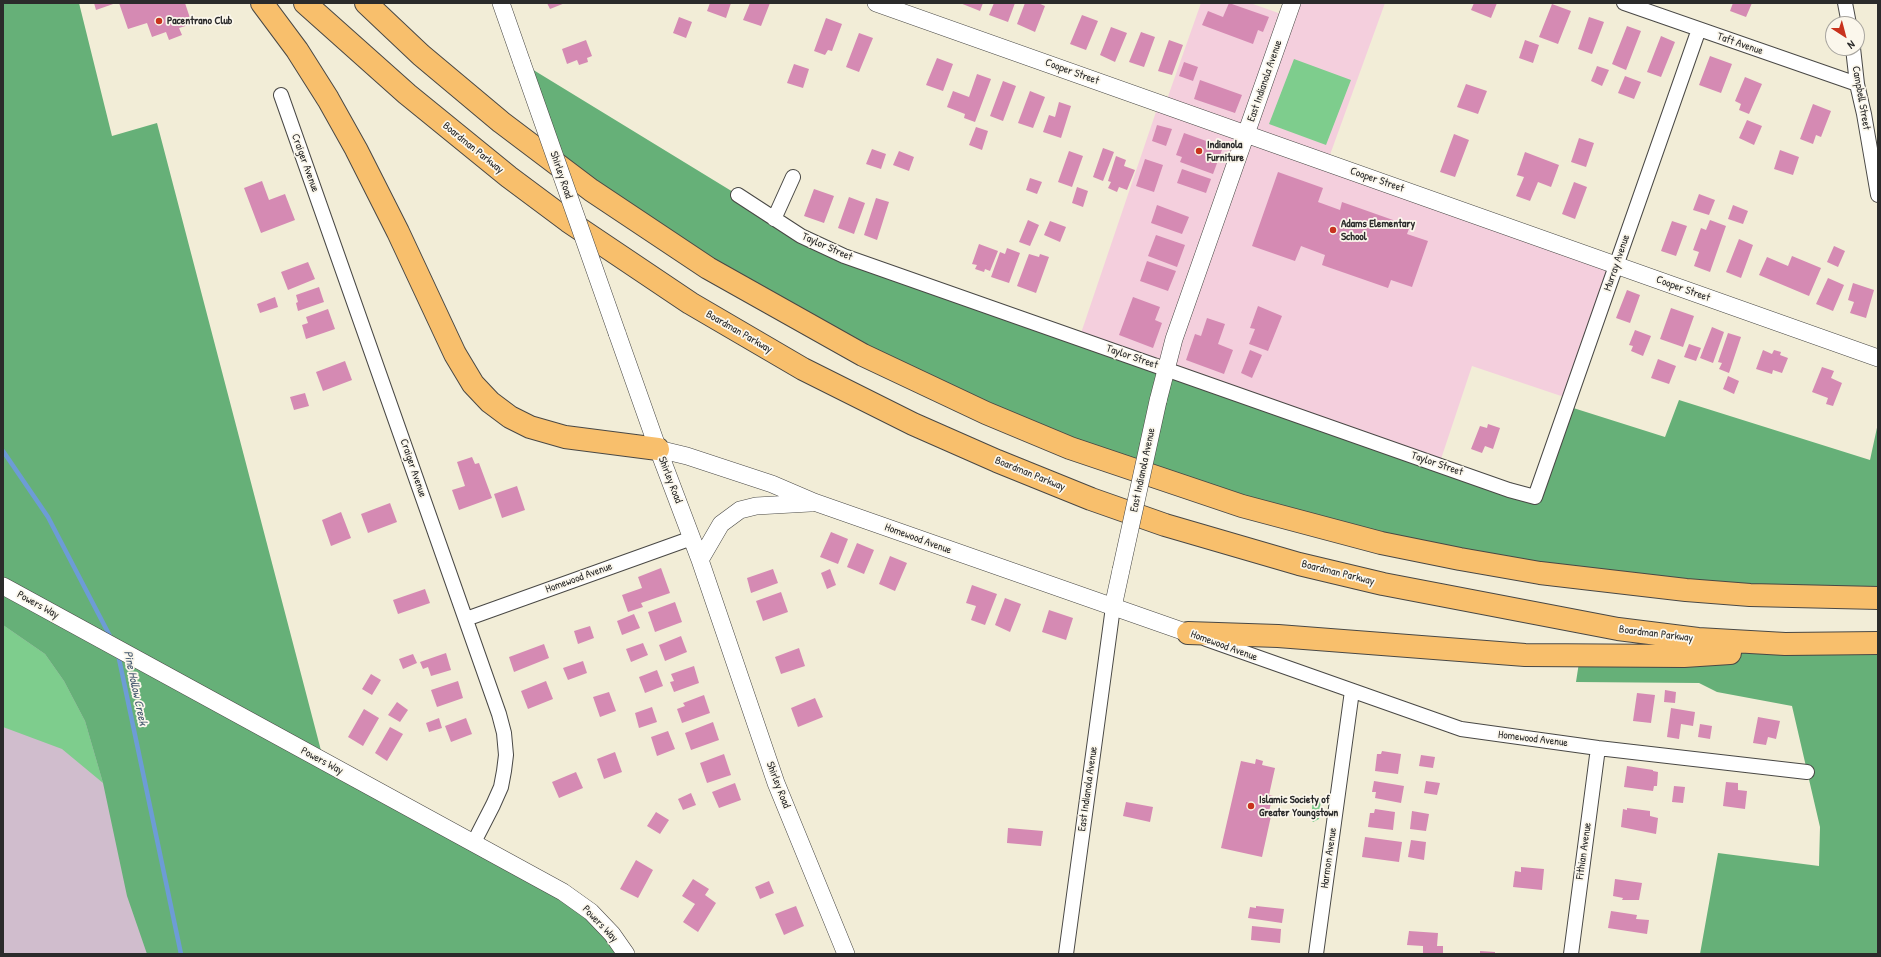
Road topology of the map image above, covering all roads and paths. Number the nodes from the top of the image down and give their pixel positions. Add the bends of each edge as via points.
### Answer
1 (262, 3) edge
2 (305, 3) edge
3 (366, 3) edge
4 (501, 3) edge
5 (876, 3) edge
6 (1292, 3) edge
7 (1624, 3) edge
8 (1846, 3) edge
9 (1848, 16) edge
10 (1699, 29) junction
11 (1854, 56) edge
12 (1857, 84) junction
13 (281, 95) dead end
14 (1246, 134) junction
15 (793, 177) dead end
16 (738, 195) dead end
17 (1878, 195) edge
18 (774, 219) junction
19 (1616, 265) junction
20 (1878, 358) edge
21 (1166, 369) junction
22 (658, 449) junction
23 (1535, 497) joint
24 (814, 502) junction
25 (692, 538) junction
26 (700, 560) junction
27 (3, 586) edge
28 (1878, 598) edge
29 (1113, 607) junction
30 (466, 619) junction
31 (1188, 633) junction
32 (1878, 643) edge
33 (1850, 644) junction
34 (1352, 691) junction
35 (1598, 748) junction
36 (1807, 772) dead end
37 (474, 842) junction
38 (626, 954) edge
39 (846, 954) edge
40 (1066, 954) edge
41 (1316, 954) edge
42 (1571, 954) edge

1 - 22 highway via 297,50 356,149 398,232 454,354 473,384 510,418 530,427 565,437
2 - 33 highway, Boardman Parkway via 407,94 509,177 568,221 684,299 804,369 914,424 997,461 1091,499 1165,525 1299,564 1383,584 1625,630 1698,639 1785,644
3 - 28 highway via 501,122 591,190 708,268 883,364 986,413 1070,448 1249,509 1381,543 1460,559 1540,573 1686,590 1750,595
4 - 22 street, Shirley Road, bridge
5 - 14 street, Cooper Street
6 - 14 street, East Indianola Avenue
7 - 10 street, Taft Avenue
8 - 9 street
10 - 12 street, Taft Avenue
10 - 19 street, Murray Avenue
11 - 12 street, Campbell Street
12 - 17 street, Campbell Street
13 - 30 street, Craiger Avenue
14 - 19 street, Cooper Street
14 - 21 street, East Indianola Avenue via 1174,339
15 - 18 street
16 - 18 street, Taylor Street
18 - 21 street, Taylor Street via 801,236 844,256
19 - 20 street, Cooper Street
19 - 23 street, Murray Avenue
21 - 23 street, Taylor Street
21 - 29 street, East Indianola Avenue, bridge
22 - 24 street, Homewood Avenue via 772,484
22 - 25 street, Shirley Road
24 - 26 street via 756,506 740,510 721,524
24 - 29 street, Homewood Avenue
25 - 26 street, Shirley Road
25 - 30 street, Homewood Avenue
26 - 39 street, Shirley Road via 776,783
27 - 37 street, Powers Way
29 - 31 street, Homewood Avenue
29 - 40 street, East Indianola Avenue
30 - 37 street, Craiger Avenue via 499,714 506,755 501,787
31 - 33 highway via 1278,636 1525,655 1684,656
31 - 34 street, Homewood Avenue
32 - 33 highway, Boardman Parkway
34 - 35 street, Homewood Avenue via 1461,729
34 - 41 street, Harmon Avenue
35 - 36 street, Homewood Avenue
35 - 42 street, Fithian Avenue
37 - 38 street, Powers Way via 563,892 591,912 612,934

